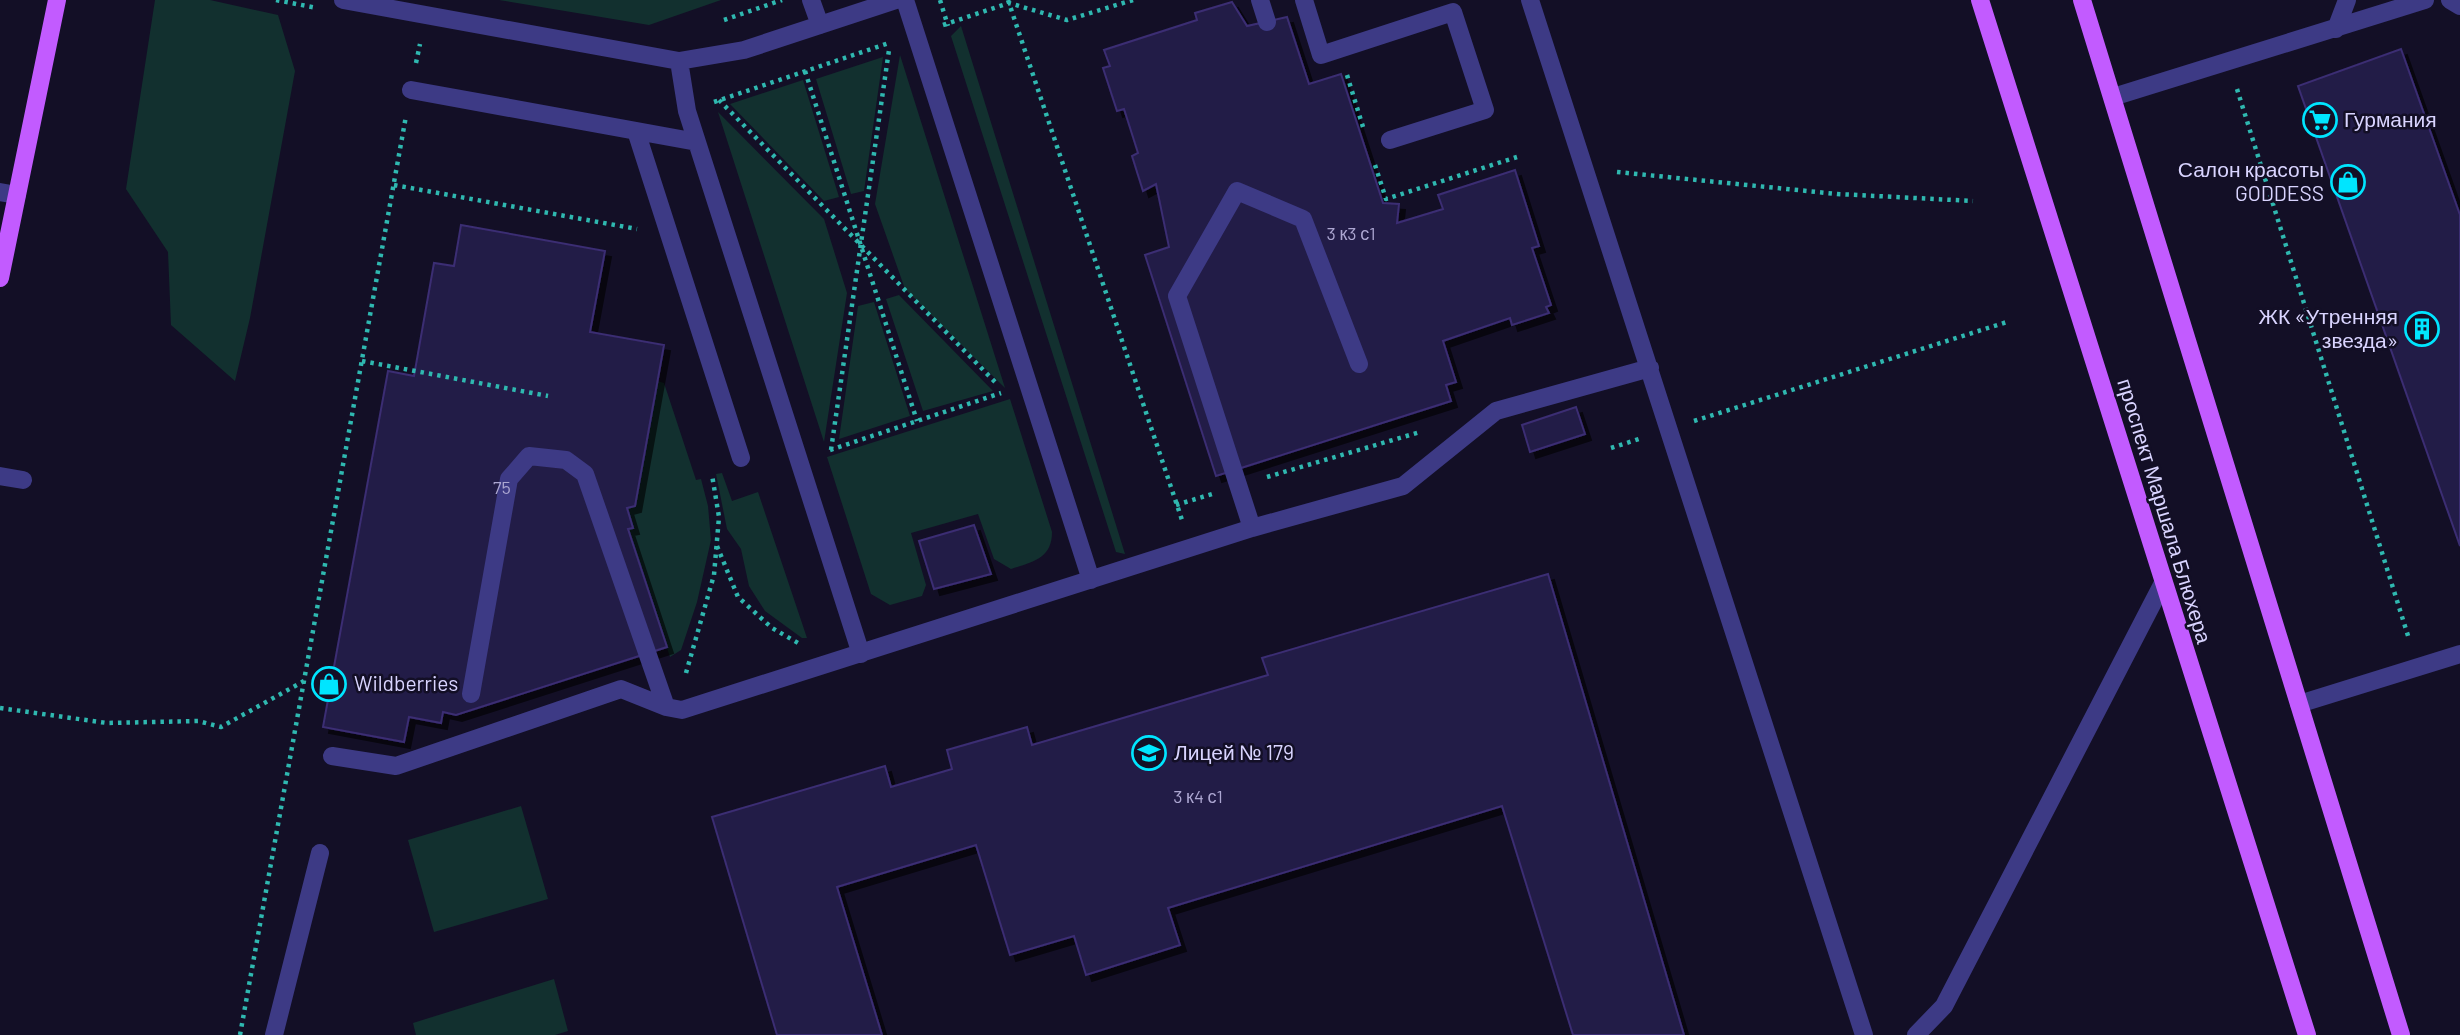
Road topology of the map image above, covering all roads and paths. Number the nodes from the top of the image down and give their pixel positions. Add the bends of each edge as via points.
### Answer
1 (57, 0) edge
2 (344, 0) edge
3 (811, 0) edge
4 (896, 0) edge
5 (905, 0) edge
6 (940, 0) edge
7 (1008, 0) edge
8 (1260, 0) edge
9 (1304, 0) edge
10 (1530, 0) edge
11 (1980, 0) edge
12 (2347, 0) edge
13 (2425, 0) edge
14 (2450, 0) edge
15 (2087, 1) edge
16 (2460, 6) edge
17 (426, 16) junction
18 (1267, 22) dead end
19 (820, 26) junction
20 (2336, 29) junction
21 (948, 33) dead end
22 (890, 43) dead end
23 (679, 61) junction
24 (2229, 62) junction
25 (805, 71) dead end
26 (411, 90) junction
27 (2113, 97) junction
28 (719, 100) dead end
29 (636, 131) junction
30 (1390, 140) dead end
31 (697, 142) junction
32 (1585, 168) junction
33 (8, 194) edge
34 (1973, 201) dead end
35 (861, 246) junction
36 (0, 278) edge
37 (2010, 321) dead end
38 (362, 360) junction
39 (1359, 364) dead end
40 (1650, 368) junction
41 (548, 396) dead end
42 (917, 421) junction
43 (1670, 428) junction
44 (1421, 432) dead end
45 (1611, 448) dead end
46 (831, 450) junction
47 (741, 458) dead end
48 (799, 460) junction
49 (712, 475) dead end
50 (0, 476) edge
51 (1266, 478) dead end
52 (23, 480) dead end
53 (1214, 493) dead end
54 (1176, 505) junction
55 (1252, 528) junction
56 (717, 545) junction
57 (1191, 548) junction
58 (1091, 580) junction
59 (2163, 583) junction
60 (809, 650) dead end
61 (861, 654) junction
62 (2460, 654) edge
63 (2417, 667) junction
64 (304, 680) junction
65 (683, 682) dead end
66 (471, 694) dead end
67 (2299, 704) junction
68 (666, 707) junction
69 (0, 708) edge
70 (332, 756) dead end
71 (320, 853) dead end
72 (240, 1035) edge
73 (274, 1035) edge
74 (1864, 1035) edge
75 (1916, 1035) edge
76 (2307, 1035) edge
77 (2401, 1035) edge

1 - 33 main road
2 - 17 street
3 - 19 street
4 - 19 street
5 - 58 street
6 - 21 path
7 - 54 path
8 - 18 street
9 - 30 street via 1321,55 1453,12 1485,110
10 - 32 street
11 - 59 main road, проспект Маршала Блюхера
12 - 20 street
13 - 20 street
14 - 16 street
15 - 27 main road
17 - 23 street
17 - 26 path
19 - 23 street via 744,50
20 - 24 street
22 - 35 path
23 - 31 street
24 - 27 street
24 - 63 path
25 - 35 path
26 - 29 street
26 - 38 path
27 - 67 main road
28 - 35 path
29 - 31 street
29 - 47 street
31 - 48 street
32 - 34 path via 1838,194
32 - 40 street
33 - 36 main road
35 - 42 path
35 - 42 path via 1004,392
35 - 46 path
37 - 43 path
38 - 41 path
38 - 64 path
39 - 55 street via 1303,219 1237,191 1177,296
40 - 43 street
40 - 55 street via 1496,411 1402,486
42 - 46 path
43 - 45 path
43 - 74 street
44 - 51 path
46 - 48 path
48 - 61 street
49 - 56 path via 719,517
50 - 52 street
53 - 54 path
54 - 57 path
55 - 57 street
56 - 60 path via 738,597 772,628
56 - 65 path via 714,575
57 - 58 street
58 - 61 street
59 - 75 street via 1944,1006
59 - 76 main road, проспект Маршала Блюхера
61 - 68 street via 682,710
62 - 63 street
63 - 67 street
64 - 69 path via 221,727 198,721 107,723
64 - 72 path
66 - 68 street via 509,479 529,456 566,460 585,474
67 - 77 main road
68 - 70 street via 621,689 396,766
71 - 73 street

